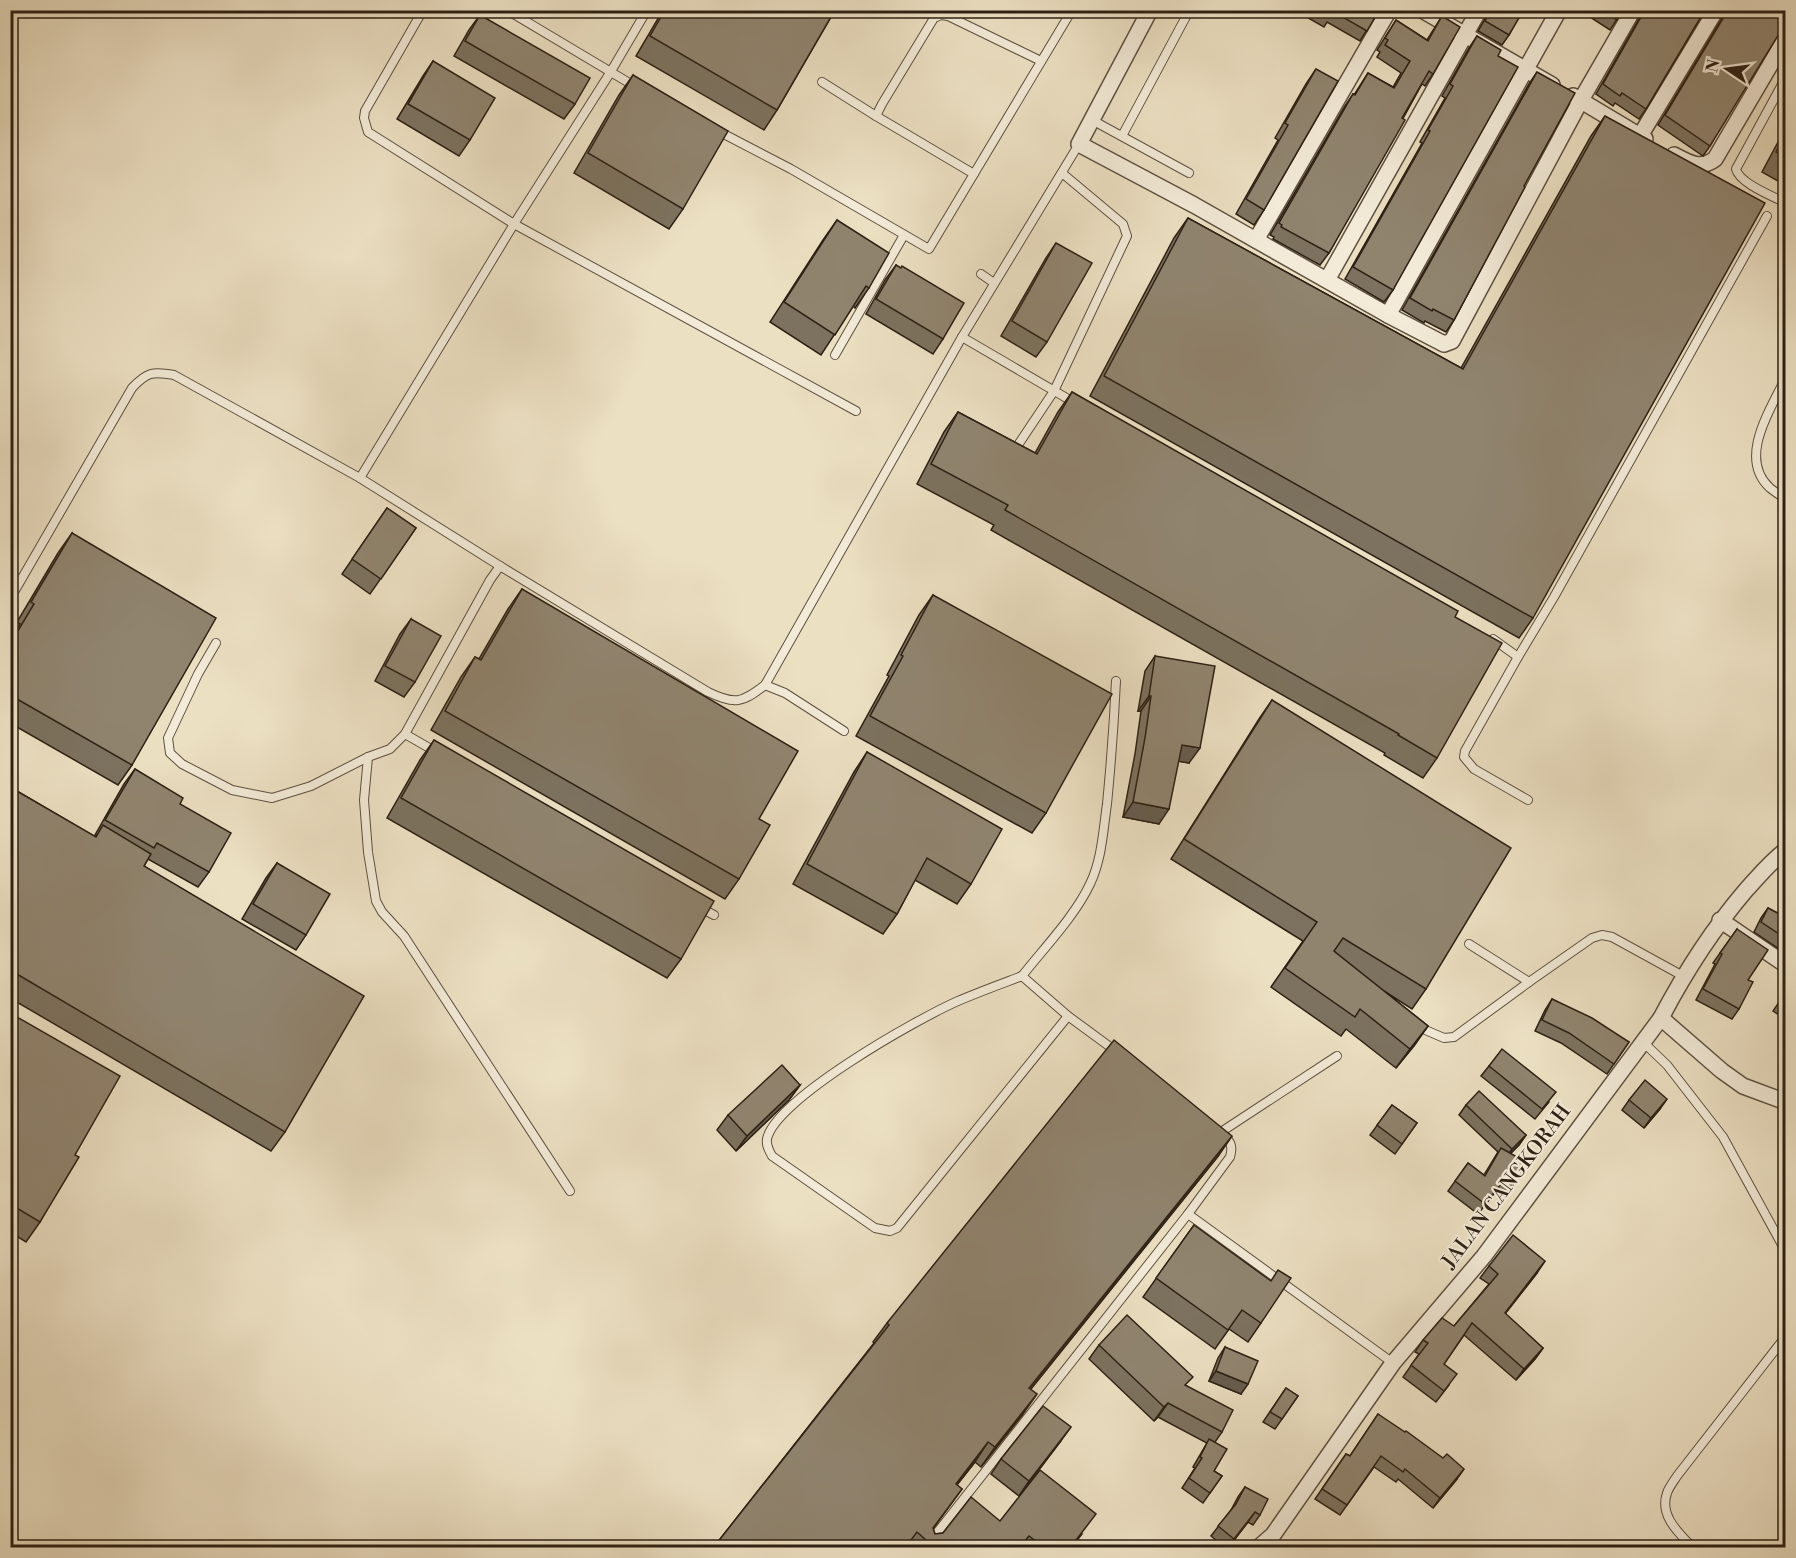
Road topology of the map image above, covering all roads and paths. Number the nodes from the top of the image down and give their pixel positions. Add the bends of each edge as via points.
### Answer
1 (423, 10) edge
2 (507, 10) edge
3 (647, 10) edge
4 (1072, 10) edge
5 (1150, 10) edge
6 (1389, 10) edge
7 (1422, 10) edge
8 (1479, 10) edge
9 (1559, 10) edge
10 (1633, 10) edge
11 (1716, 10) edge
12 (1189, 11) edge
13 (1464, 35) junction
14 (1785, 38) edge
15 (1041, 61) junction
16 (1526, 70) junction
17 (610, 73) junction
18 (1785, 77) edge
19 (822, 82) dead end
20 (640, 89) edge
21 (1581, 100) junction
22 (876, 116) junction
23 (1092, 120) junction
24 (711, 127) edge
25 (1122, 136) junction
26 (1640, 136) junction
27 (1079, 144) junction
28 (1062, 173) junction
29 (1189, 173) dead end
30 (974, 174) junction
31 (1785, 203) edge
32 (1767, 216) dead end
33 (514, 224) junction
34 (904, 235) junction
35 (1256, 240) junction
36 (981, 274) dead end
37 (1327, 280) junction
38 (994, 283) junction
39 (1388, 315) junction
40 (962, 337) junction
41 (834, 355) edge
42 (1785, 377) edge
43 (1054, 391) junction
44 (1085, 409) edge
45 (856, 411) dead end
46 (1011, 455) edge
47 (360, 478) junction
48 (1785, 499) edge
49 (500, 566) junction
50 (10, 599) edge
51 (1482, 633) edge
52 (216, 643) dead end
53 (1518, 657) junction
54 (1116, 681) dead end
55 (765, 685) junction
56 (844, 731) dead end
57 (405, 734) junction
58 (368, 757) junction
59 (447, 758) edge
60 (1528, 800) dead end
61 (1785, 850) edge
62 (693, 903) edge
63 (714, 915) edge
64 (1720, 920) junction
65 (1469, 944) dead end
66 (1785, 965) edge
67 (1022, 976) junction
68 (1683, 976) junction
69 (1528, 982) junction
70 (1068, 1016) junction
71 (1660, 1018) junction
72 (1413, 1025) edge
73 (1642, 1041) junction
74 (1337, 1056) dead end
75 (1129, 1060) edge
76 (1785, 1102) edge
77 (1212, 1125) edge
78 (1221, 1132) junction
79 (570, 1191) dead end
80 (1188, 1214) junction
81 (1785, 1252) edge
82 (1785, 1336) edge
83 (1393, 1363) junction
84 (925, 1548) edge
85 (1258, 1548) edge
86 (1693, 1548) edge

1 - 33 lane via 365,111 368,132
2 - 17 lane
3 - 17 lane
4 - 15 lane
5 - 23 street
6 - 35 street
7 - 13 street
8 - 13 street
9 - 16 street
10 - 21 street
11 - 26 street
12 - 25 lane
13 - 16 street
13 - 37 street
14 - 26 street via 1715,159 1707,165 1689,163
15 - 22 lane via 940,15 934,18
15 - 30 lane
16 - 21 street
16 - 39 street
17 - 20 lane
17 - 33 lane
18 - 31 lane via 1736,168 1743,180
19 - 22 lane
21 - 26 street
21 - 39 street via 1452,340 1440,343
22 - 30 lane
23 - 25 lane
23 - 27 street
24 - 34 lane
25 - 29 lane
27 - 28 lane
27 - 35 street
28 - 38 lane
28 - 43 lane via 1123,224 1127,236
30 - 34 lane via 930,249
32 - 53 lane
33 - 45 lane
33 - 47 lane
34 - 41 lane
35 - 37 street
36 - 38 lane
37 - 39 street
38 - 40 lane
40 - 43 lane
40 - 55 lane
42 - 48 lane via 1757,442 1756,459 1769,487
43 - 44 lane
43 - 46 lane
47 - 49 lane
47 - 50 lane via 174,375 158,372 144,376 132,388
49 - 55 lane via 723,699 736,702 748,698
49 - 57 lane
51 - 53 lane
52 - 58 lane via 168,738 170,753 182,764 232,790 272,798 311,786
53 - 60 lane via 1464,758 1474,769
54 - 67 lane via 1113,751 1097,865 1076,907
55 - 56 lane via 785,693
57 - 58 lane via 390,749
57 - 59 lane
58 - 79 lane via 364,800 376,901 404,936
61 - 64 street, JALAN CANGKORAH
62 - 63 lane
64 - 66 street
64 - 68 street, JALAN CANGKORAH
65 - 69 lane
67 - 70 lane
67 - 70 lane via 957,1001 868,1050 810,1090 772,1127 767,1146 772,1156 875,1228 897,1228
68 - 69 lane via 1602,935
68 - 71 street, JALAN CANGKORAH
69 - 72 lane via 1454,1037 1444,1038
70 - 75 lane
71 - 73 street, JALAN CANGKORAH
71 - 76 street via 1743,1086
73 - 81 lane via 1667,1065 1723,1137
73 - 83 street, JALAN CANGKORAH via 1484,1256
74 - 78 lane
77 - 78 lane
78 - 80 lane via 1231,1144 1230,1157
80 - 83 lane
80 - 84 lane
82 - 86 lane via 1667,1493 1666,1509 1671,1524
83 - 85 street, JALAN CANGKORAH via 1273,1535

